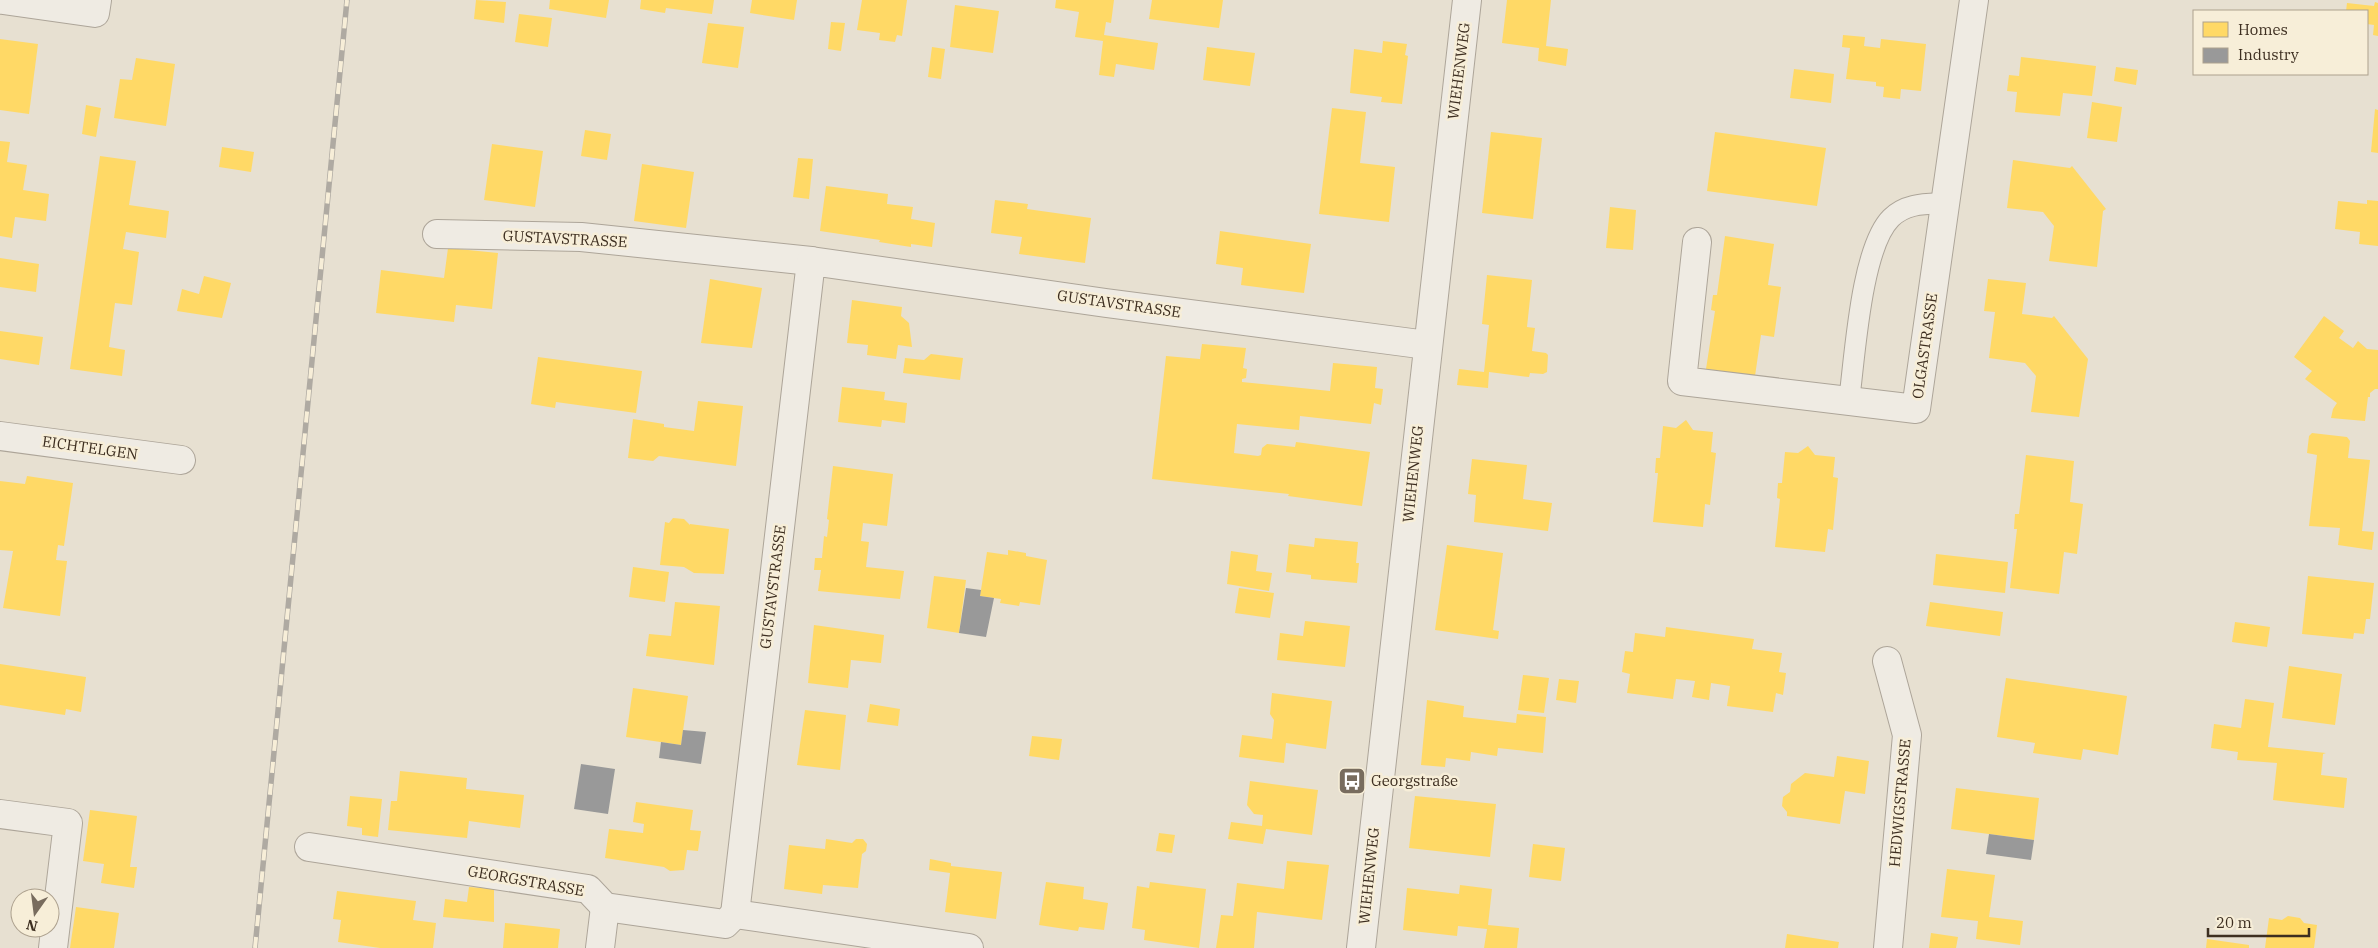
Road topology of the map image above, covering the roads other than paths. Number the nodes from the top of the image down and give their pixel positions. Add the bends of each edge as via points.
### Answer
1 (3, 0) edge
2 (98, 0) edge
3 (1467, 0) edge
4 (1974, 0) edge
5 (1945, 204) junction
6 (437, 234) dead end
7 (1697, 242) dead end
8 (811, 261) junction
9 (1427, 345) junction
10 (1849, 401) junction
11 (0, 436) edge
12 (181, 460) dead end
13 (1887, 661) dead end
14 (0, 814) edge
15 (309, 847) dead end
16 (604, 907) junction
17 (735, 914) junction
18 (53, 948) edge
19 (600, 948) edge
20 (969, 948) edge
21 (1361, 948) edge
22 (1888, 948) edge

1 - 2 street via 96,13
3 - 9 street, WIEHENWEG
4 - 5 street, OLGASTRASSE
5 - 10 lane via 1913,205 1892,217 1876,240 1867,267
5 - 10 street, OLGASTRASSE via 1916,409
6 - 8 street, GUSTAVSTRASSE via 582,237
7 - 10 street, OLGASTRASSE via 1682,381
8 - 9 street, GUSTAVSTRASSE
8 - 17 street, GUSTAVSTRASSE
9 - 21 street, WIEHENWEG
11 - 12 street, EICHTELGEN
13 - 22 street, HEDWIGSTRASSE via 1907,735
14 - 18 street via 68,823
15 - 16 street, GEORGSTRASSE via 588,889
16 - 17 street via 725,924
16 - 19 street
17 - 20 street

